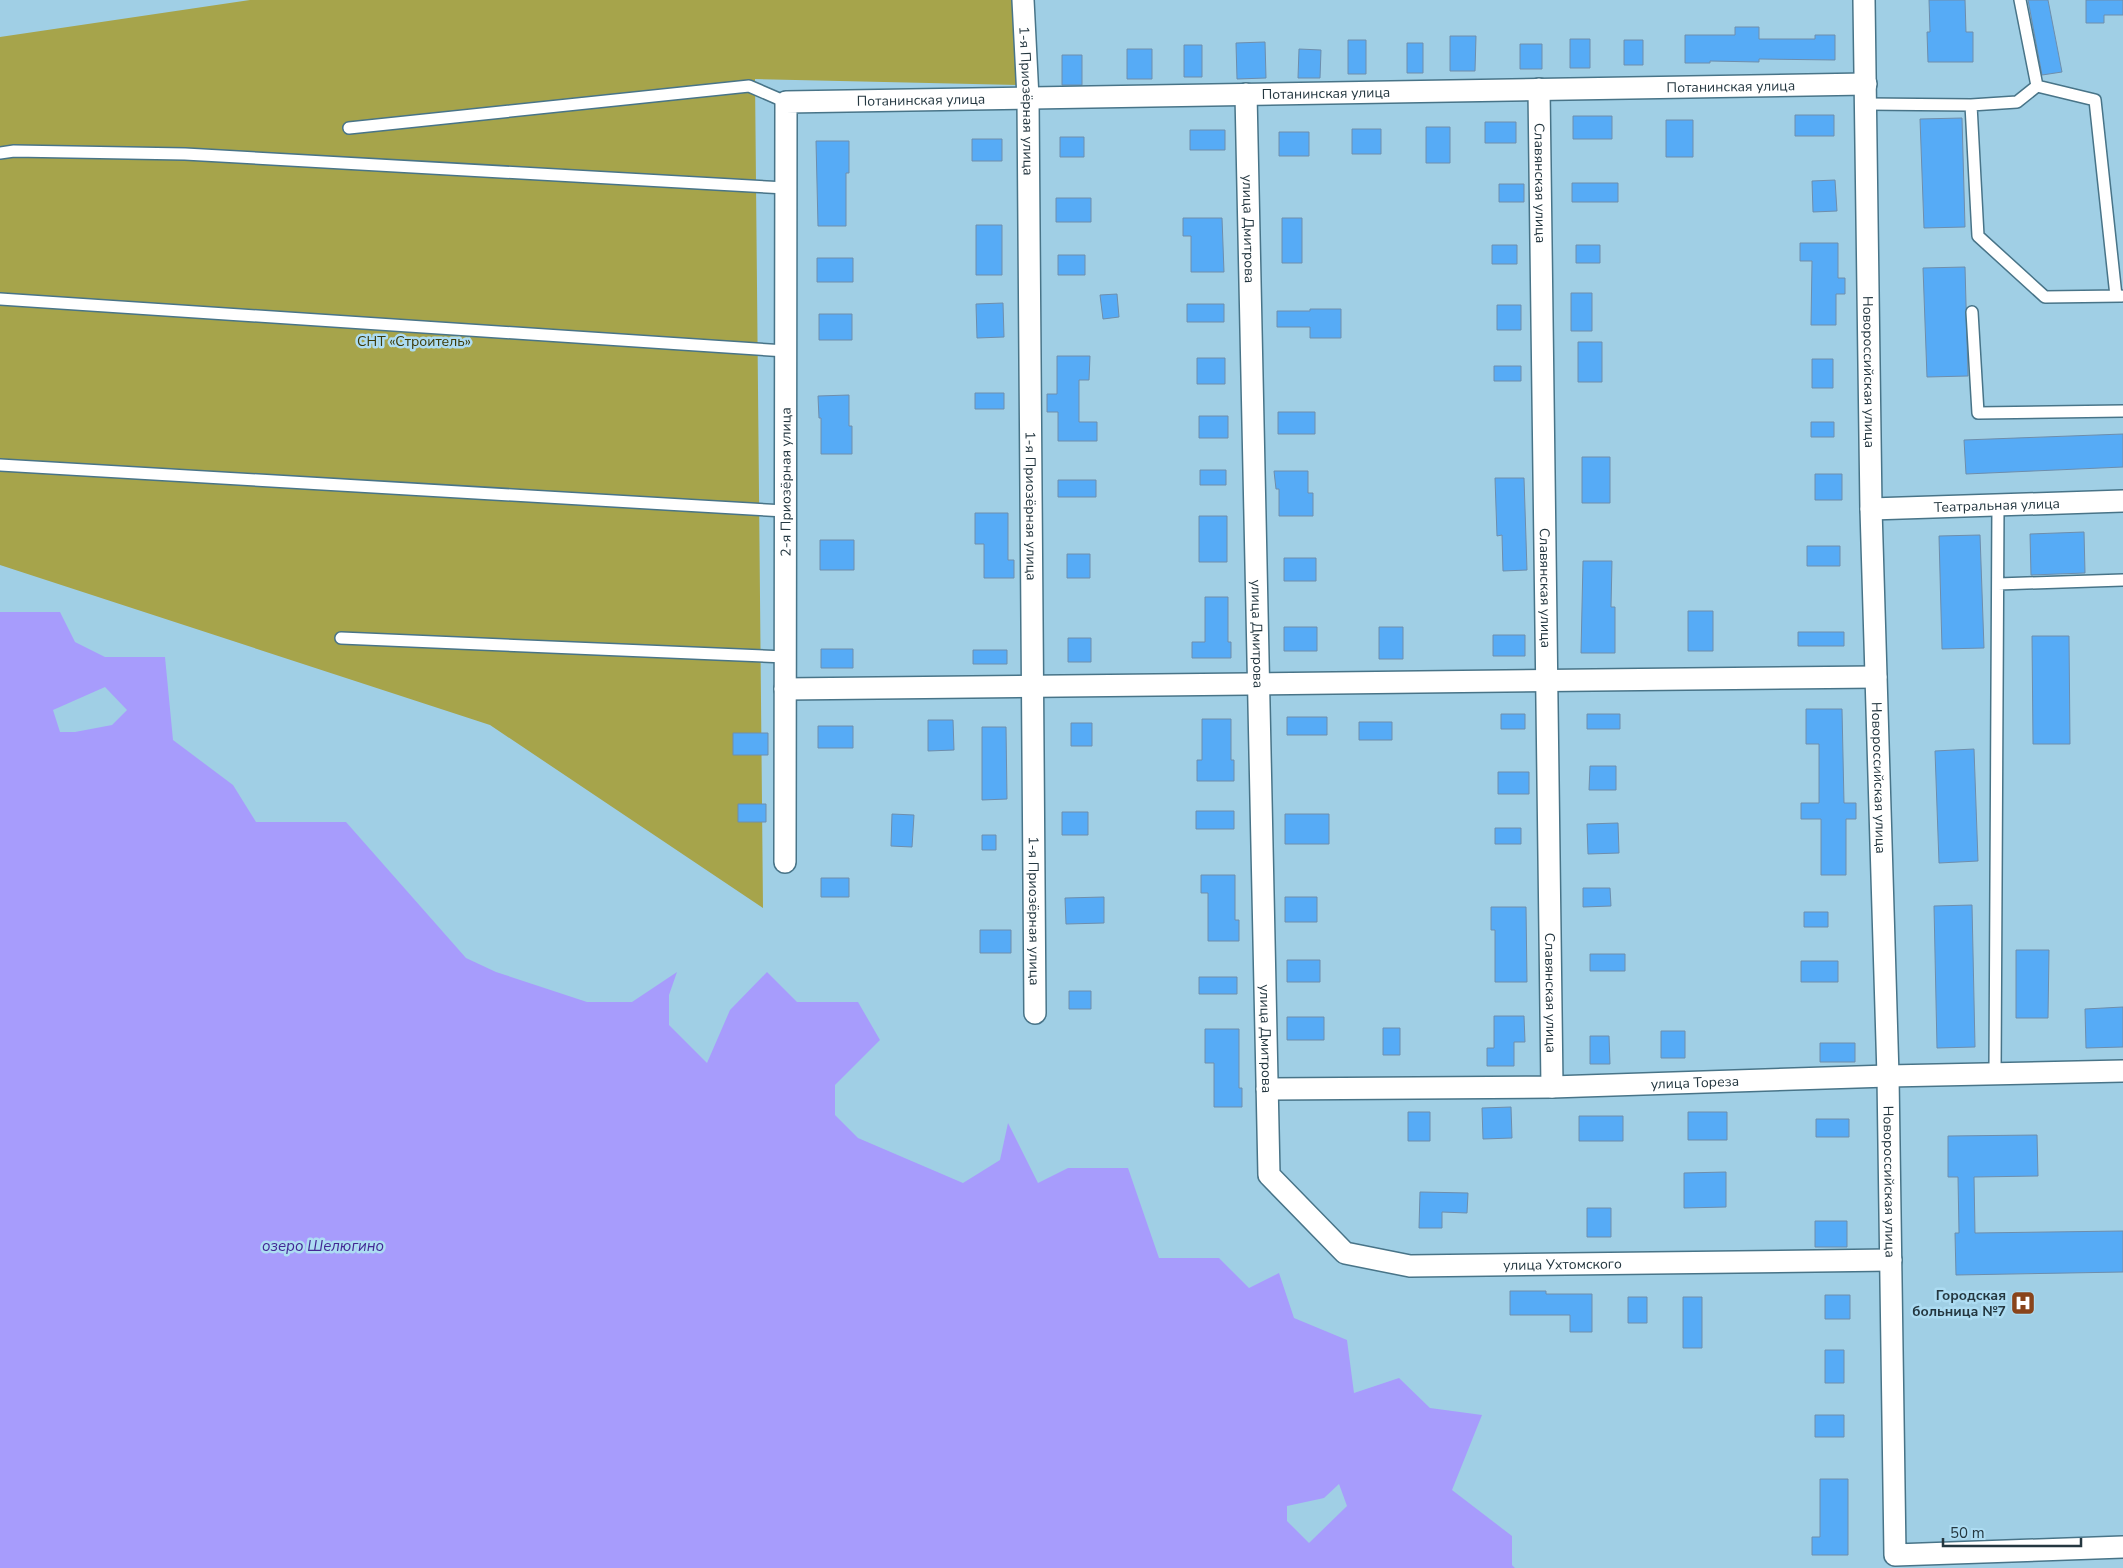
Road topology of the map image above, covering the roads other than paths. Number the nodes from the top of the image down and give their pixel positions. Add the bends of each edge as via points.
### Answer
1 (1023, 0) edge
2 (1864, 0) edge
3 (2020, 0) edge
4 (2037, 86) junction
5 (1540, 89) junction
6 (1246, 94) junction
7 (1867, 94) junction
8 (1028, 98) junction
9 (786, 102) junction
10 (1971, 105) junction
11 (349, 128) dead end
12 (0, 153) edge
13 (786, 188) junction
14 (2119, 296) edge
15 (0, 299) edge
16 (1972, 312) dead end
17 (786, 351) junction
18 (2123, 411) edge
19 (0, 466) edge
20 (2123, 501) edge
21 (1998, 504) junction
22 (1871, 508) junction
23 (785, 511) junction
24 (2123, 580) edge
25 (1998, 584) junction
26 (341, 638) dead end
27 (785, 657) junction
28 (1876, 677) junction
29 (1547, 681) junction
30 (1258, 684) junction
31 (1034, 686) junction
32 (785, 689) junction
33 (785, 862) dead end
34 (1035, 1014) dead end
35 (2123, 1071) edge
36 (1995, 1074) junction
37 (1888, 1076) junction
38 (1552, 1087) junction
39 (1267, 1088) junction
40 (1269, 1175) joint
41 (1890, 1260) junction
42 (2123, 1547) edge

1 - 8 street, 1-я Приозёрная улица
2 - 7 street, Новороссийская улица
3 - 4 lane
4 - 10 lane via 2017,102
4 - 14 lane via 2095,100
5 - 6 street, Потанинская улица
5 - 7 street, Потанинская улица
5 - 29 street, Славянская улица
6 - 8 street, Потанинская улица
6 - 30 street, улица Дмитрова
7 - 10 lane
7 - 22 street, Новороссийская улица
8 - 9 street, Потанинская улица
8 - 31 street, 1-я Приозёрная улица
9 - 11 lane via 749,86
9 - 13 street, 2-я Приозёрная улица
10 - 14 lane via 1978,236 2045,297
12 - 13 lane via 185,154
13 - 17 street, 2-я Приозёрная улица
15 - 17 lane
16 - 18 lane via 1978,413
17 - 23 street, 2-я Приозёрная улица
19 - 23 lane
20 - 21 street, Театральная улица
21 - 22 street, Театральная улица
21 - 25 lane
22 - 28 street, Новороссийская улица
23 - 27 street, 2-я Приозёрная улица
24 - 25 lane
25 - 36 lane
26 - 27 lane
27 - 32 street, 2-я Приозёрная улица
28 - 29 street
28 - 37 street, Новороссийская улица
29 - 30 street
29 - 38 street, Славянская улица
30 - 31 street
30 - 39 street, улица Дмитрова
31 - 32 street
31 - 34 street, 1-я Приозёрная улица
32 - 33 street, 2-я Приозёрная улица
35 - 36 street, улица Тореза
36 - 37 street, улица Тореза
37 - 38 street, улица Тореза
37 - 41 street, Новороссийская улица
38 - 39 street, улица Тореза
39 - 40 street, улица Дмитрова
40 - 41 street, улица Ухтомского via 1345,1253 1410,1266
41 - 42 street, Новороссийская улица via 1895,1556

